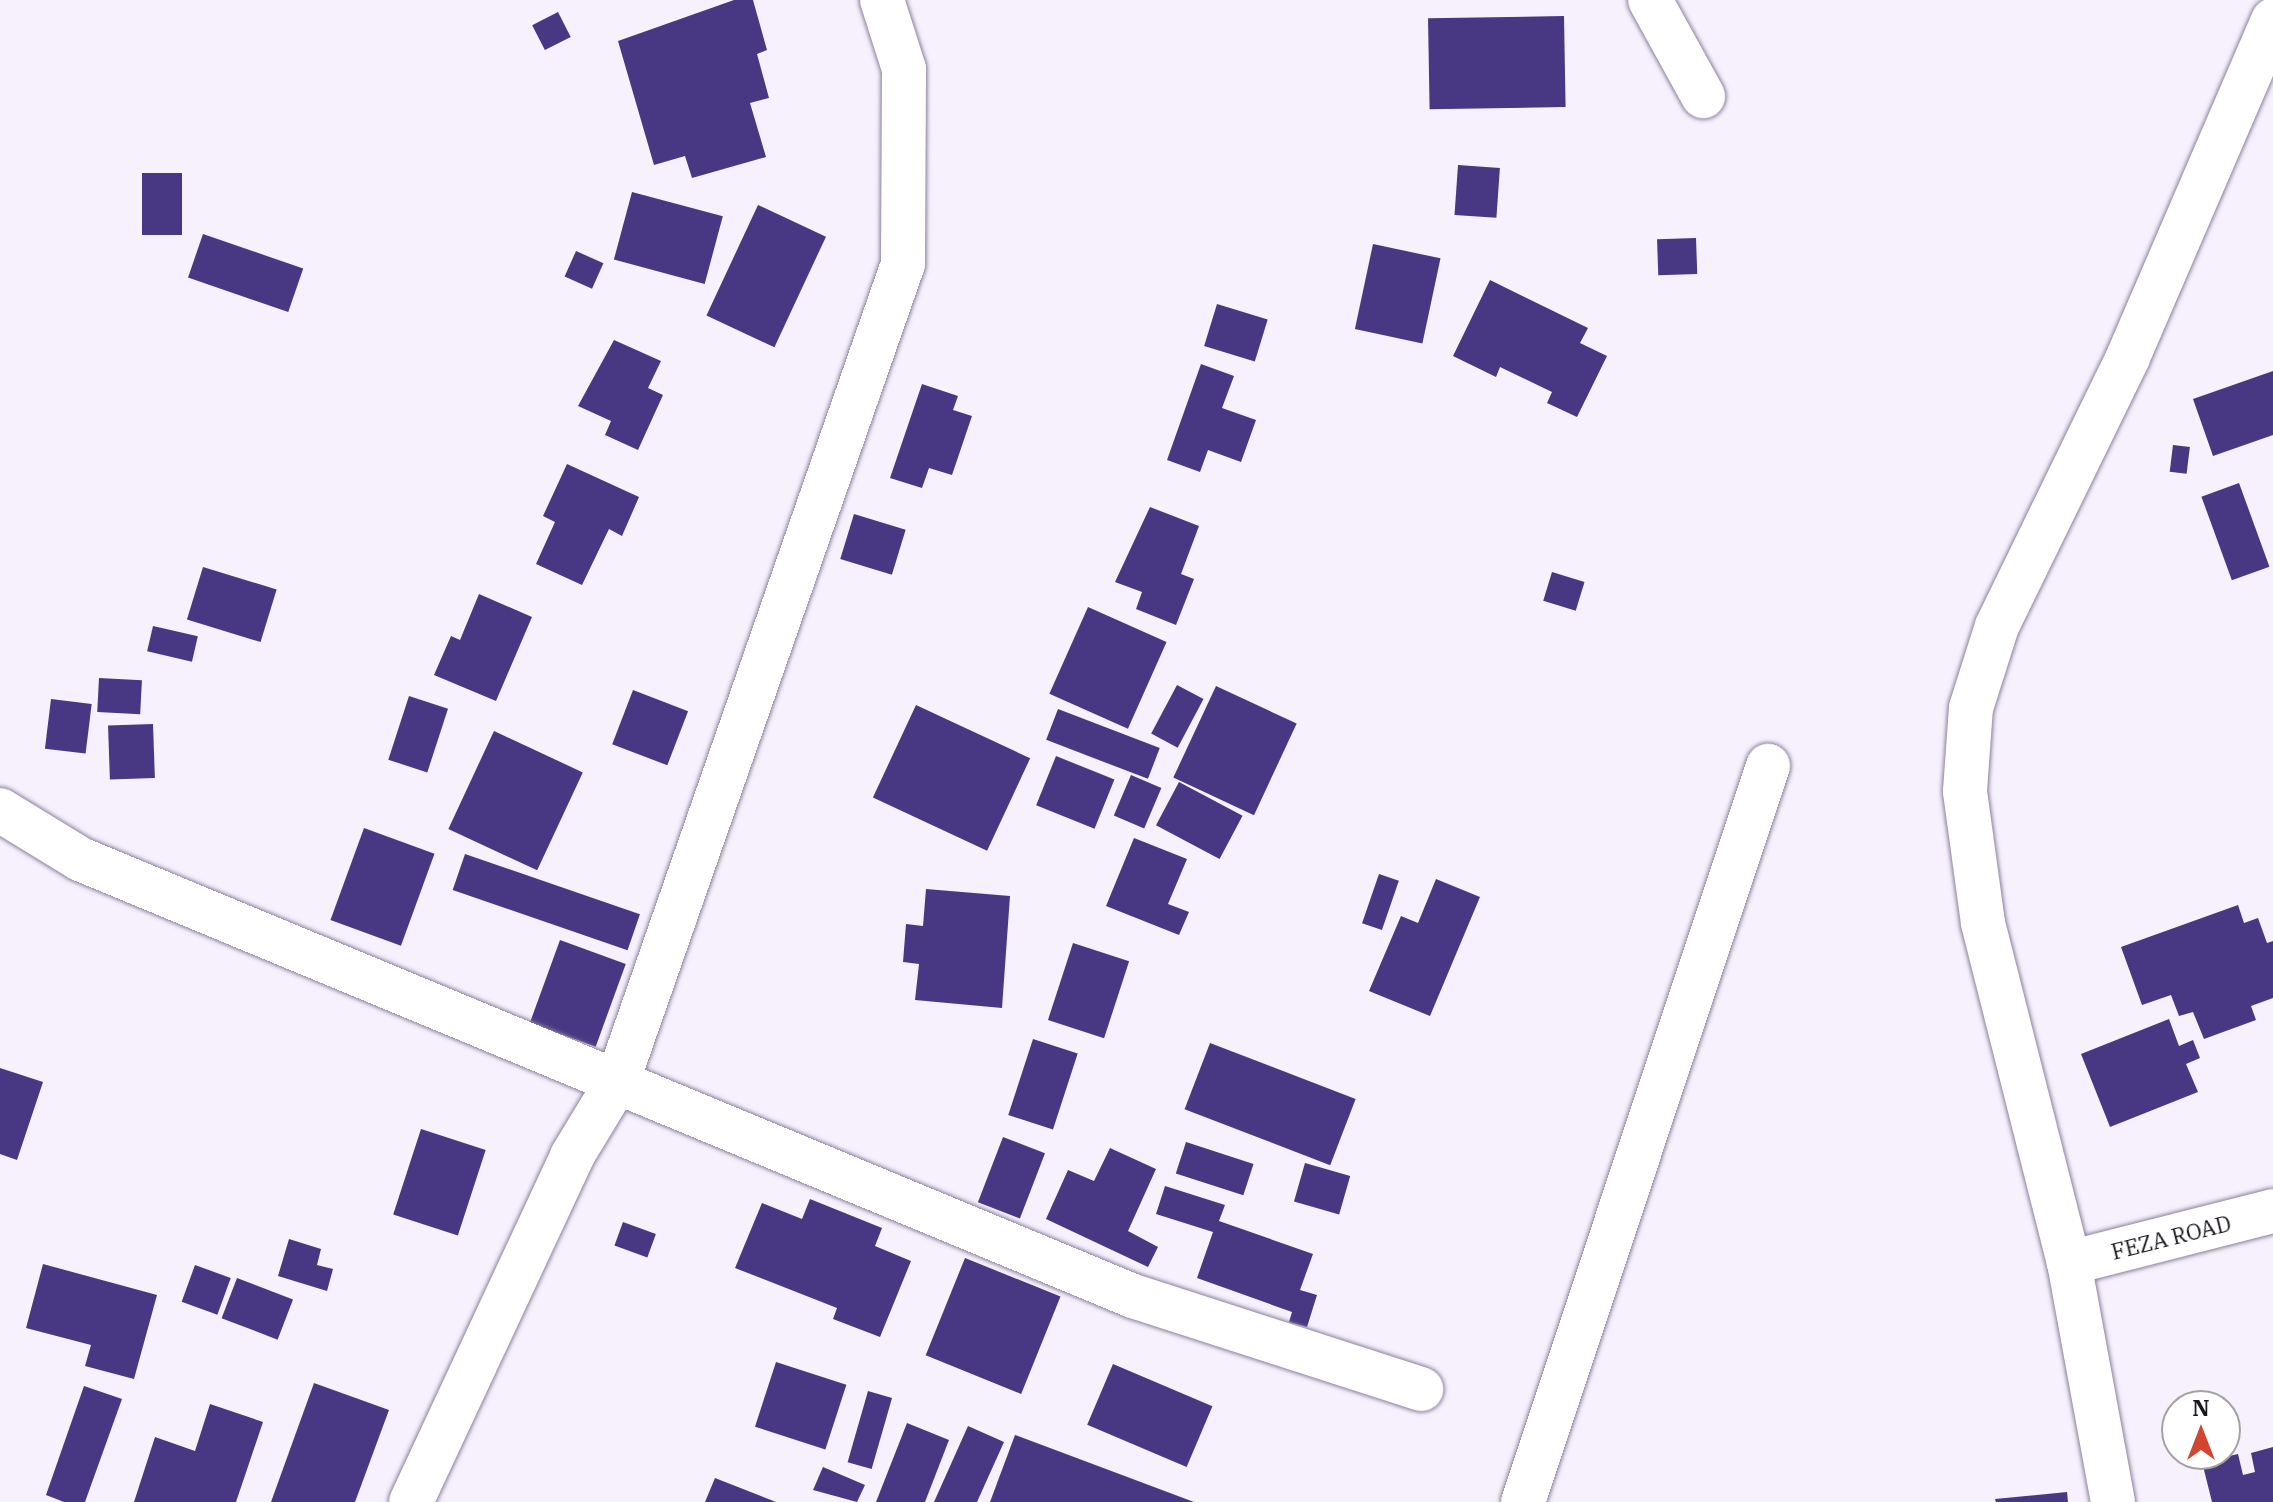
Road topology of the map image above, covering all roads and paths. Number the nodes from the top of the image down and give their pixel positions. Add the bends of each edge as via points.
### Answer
1 (882, 0) edge
2 (1650, 0) edge
3 (2273, 20) edge
4 (1703, 96) dead end
5 (1768, 766) dead end
6 (0, 810) edge
7 (618, 1080) junction
8 (2273, 1211) edge
9 (2069, 1263) junction
10 (1421, 1389) dead end
11 (411, 1502) edge
12 (1523, 1502) edge
13 (2113, 1502) edge

1 - 7 street via 904,69 903,264
2 - 4 street
3 - 9 street via 2226,142 1997,626 1971,708 1965,791 1983,923
5 - 12 street
6 - 7 street via 80,859
7 - 10 street via 1133,1296
7 - 11 street via 572,1156
8 - 9 street, FEZA ROAD
9 - 13 street

